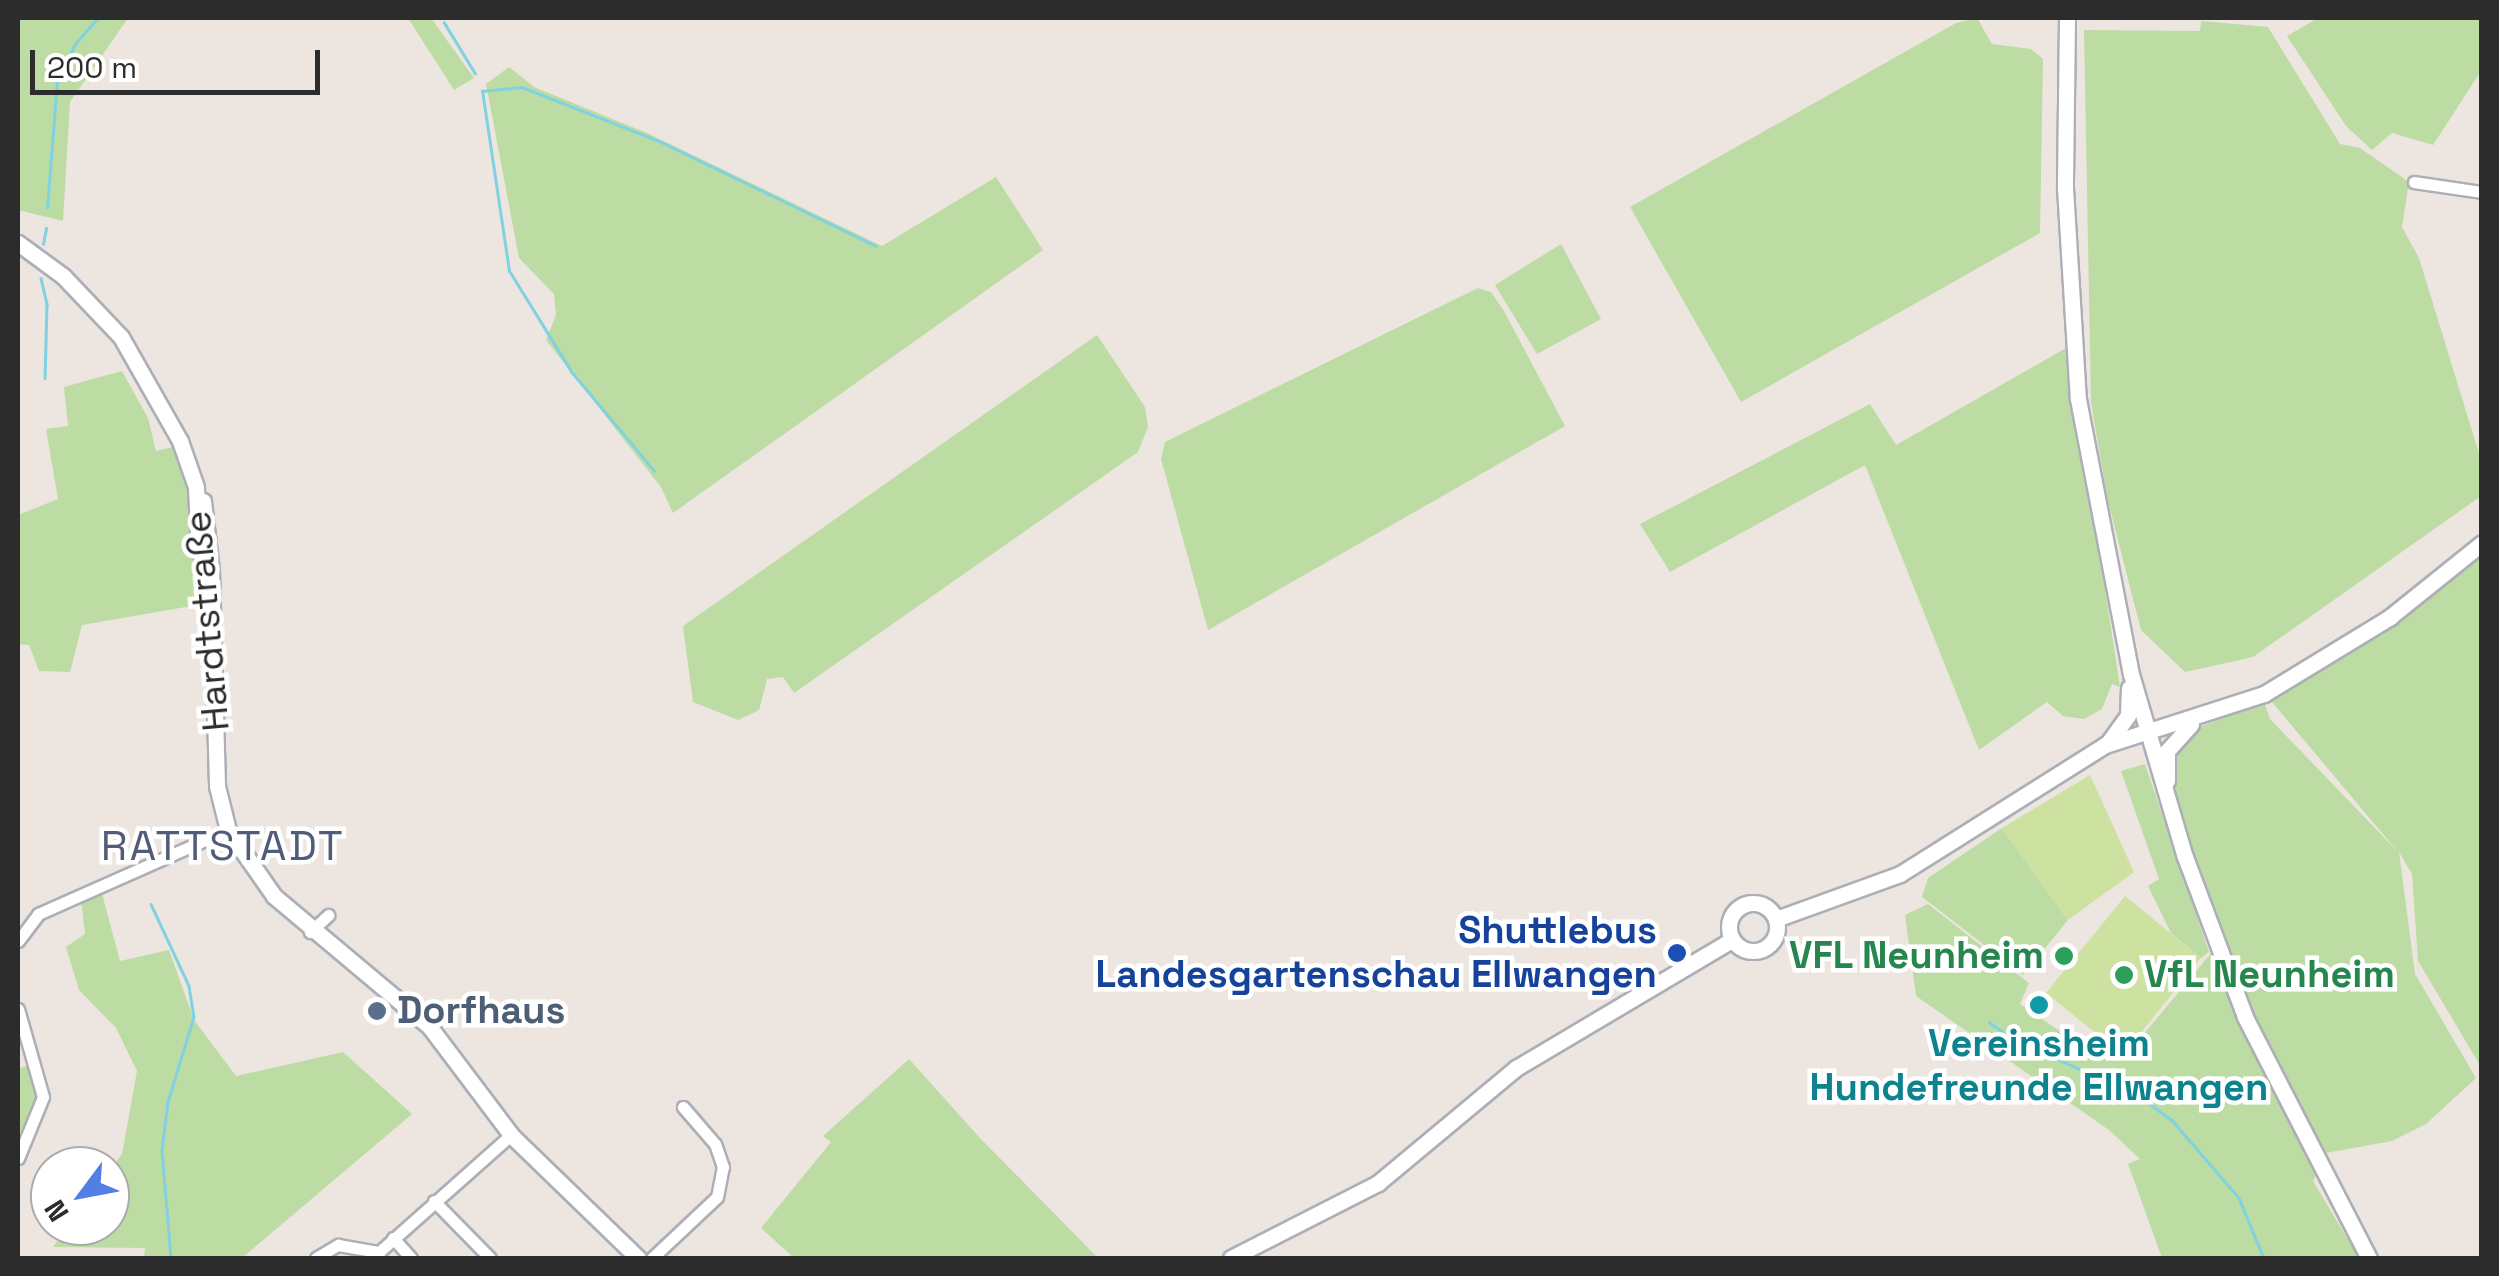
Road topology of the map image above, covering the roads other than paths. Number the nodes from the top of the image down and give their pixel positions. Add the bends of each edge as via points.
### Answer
1 (2067, 18) edge
2 (2414, 182) dead end
3 (2482, 192) edge
4 (18, 243) edge
5 (2482, 544) edge
6 (2130, 674) junction
7 (2204, 718) junction
8 (2145, 733) junction
9 (2106, 746) junction
10 (2167, 802) junction
11 (228, 830) junction
12 (328, 915) dead end
13 (22, 919) edge
14 (1776, 919) junction
15 (310, 932) junction
16 (18, 940) edge
17 (1732, 940) junction
18 (18, 1009) edge
19 (683, 1107) dead end
20 (511, 1135) junction
21 (18, 1158) edge
22 (434, 1202) junction
23 (393, 1238) junction
24 (316, 1258) edge
25 (411, 1258) edge
26 (490, 1258) edge
27 (638, 1258) edge
28 (652, 1258) edge
29 (1231, 1258) edge
30 (2369, 1258) edge

1 - 6 street via 2064,188 2078,398
2 - 3 street
4 - 11 street, Hardtstraße via 63,276 145,371 196,490 199,551 210,570 217,786
5 - 7 street via 2390,617 2292,679
6 - 8 street
6 - 9 street via 2128,715
7 - 8 street
7 - 10 street via 2180,730 2168,750
8 - 9 street
8 - 10 street
9 - 14 street via 1900,874
10 - 30 street via 2245,1017
11 - 13 street
11 - 15 street, Hardtstraße via 258,876
12 - 15 street
13 - 16 street
14 - 17 street via 1776,936 1765,949 1744,950
14 - 17 street via 1758,903 1740,906 1729,922
15 - 20 street, Hardtstraße via 429,1026
17 - 29 street via 1516,1068 1378,1183
18 - 21 street via 43,1097
19 - 28 street via 715,1144 723,1167 717,1196
20 - 22 street
20 - 27 street, Hardtstraße
22 - 23 street
22 - 26 street
23 - 24 street via 380,1252 338,1245
23 - 25 street

